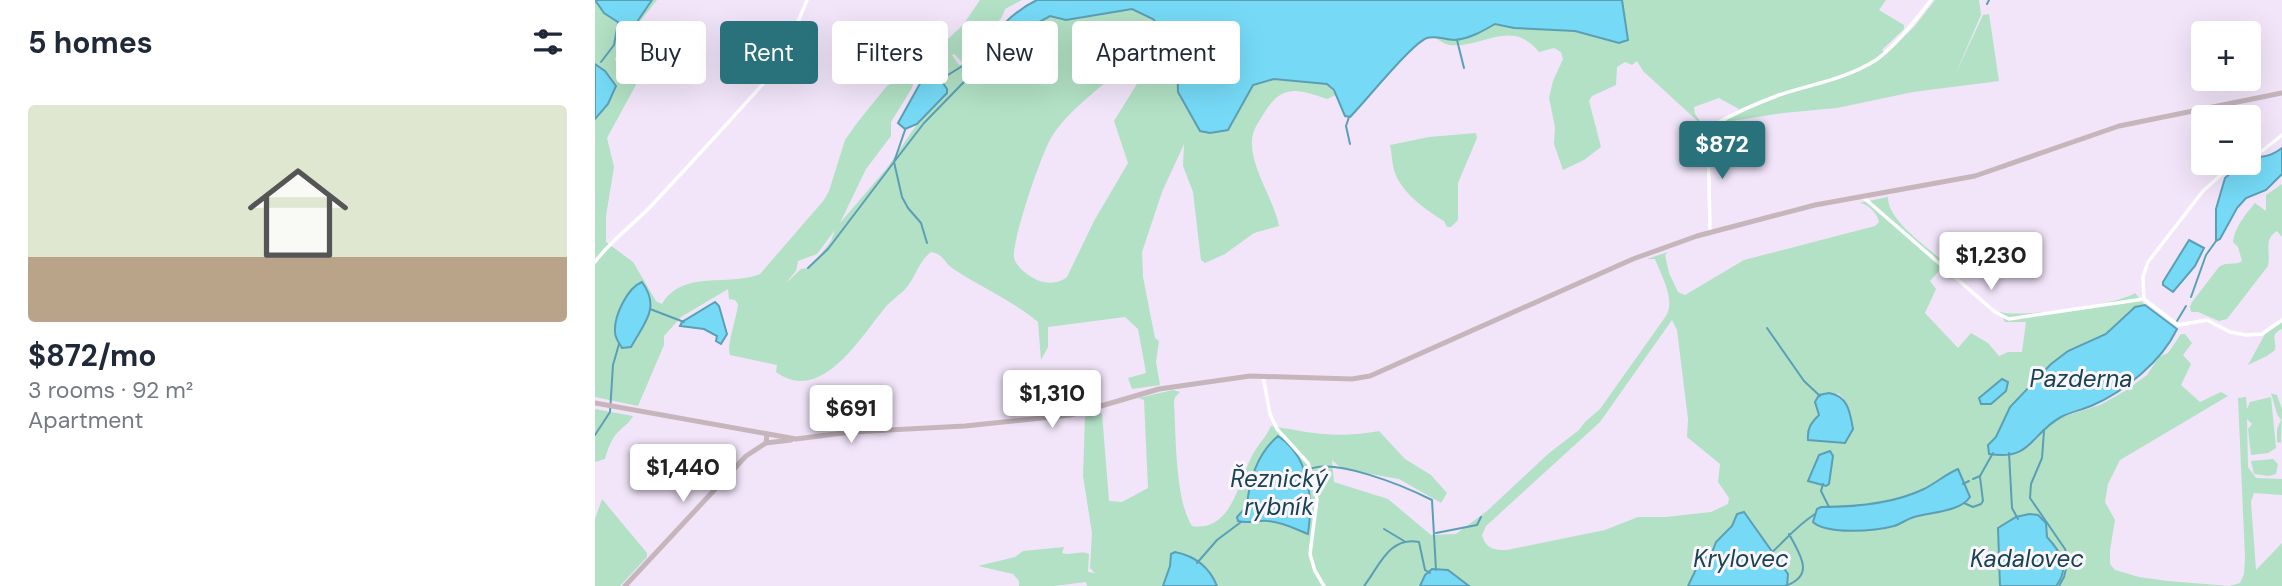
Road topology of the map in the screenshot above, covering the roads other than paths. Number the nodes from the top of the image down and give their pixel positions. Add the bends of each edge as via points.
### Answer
1 (807, 0) edge
2 (1931, 0) edge
3 (2282, 93) edge
4 (2282, 135) edge
5 (2261, 151) edge
6 (2221, 175) edge
7 (1864, 197) junction
8 (1710, 232) junction
9 (595, 262) edge
10 (2144, 299) junction
11 (2282, 320) edge
12 (1263, 375) junction
13 (595, 402) edge
14 (767, 434) junction
15 (796, 439) junction
16 (766, 443) junction
17 (625, 586) edge
18 (1324, 586) edge

1 - 9 street via 776,69
2 - 8 street via 1877,59 1831,82 1781,94 1710,127
3 - 7 main road via 2131,123 1975,176
4 - 5 street
6 - 10 street via 2148,262
7 - 8 main road
7 - 10 street via 1995,312 2009,319
8 - 12 main road via 1633,259 1370,376
10 - 11 street via 2178,325 2207,320 2240,335 2262,334
12 - 15 main road via 1159,390 1083,412 1021,421
12 - 18 street via 1276,429 1308,463 1313,478 1317,499 1311,561
13 - 14 main road
14 - 15 main road
14 - 16 main road
15 - 16 main road
16 - 17 main road via 747,456

